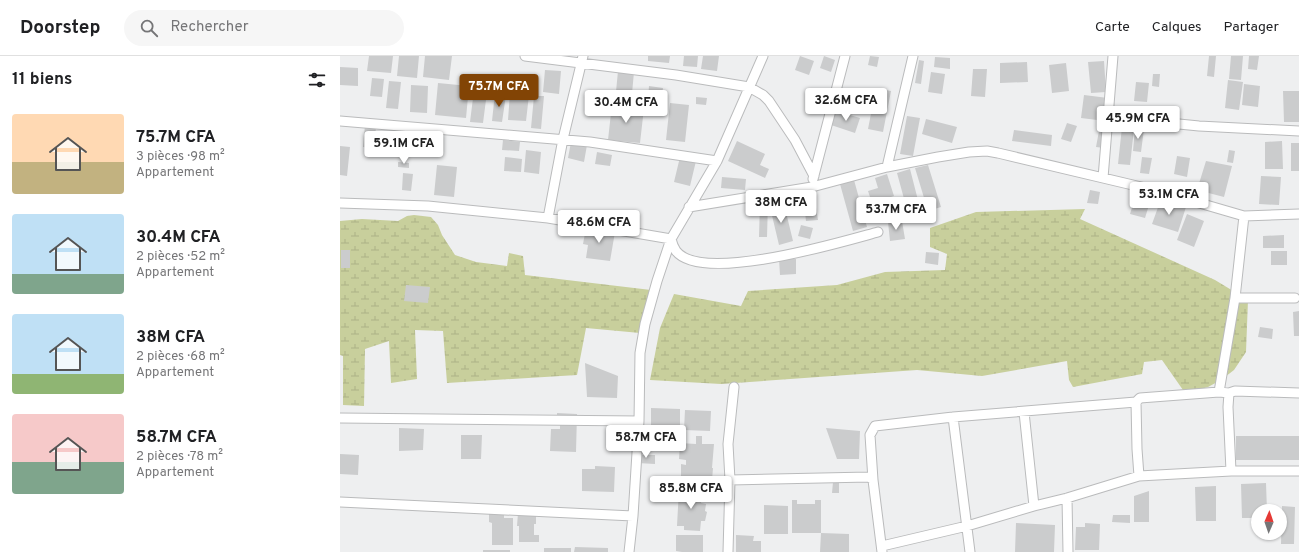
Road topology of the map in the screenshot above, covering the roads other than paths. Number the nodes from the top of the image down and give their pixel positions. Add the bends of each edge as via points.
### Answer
1 (525, 56) edge
2 (763, 56) edge
3 (845, 56) edge
4 (913, 56) edge
5 (1113, 56) edge
6 (582, 60) edge
7 (749, 87) junction
8 (1109, 117) junction
9 (340, 121) edge
10 (1299, 131) edge
11 (563, 139) junction
12 (717, 161) junction
13 (887, 167) junction
14 (814, 176) junction
15 (1103, 178) junction
16 (812, 187) junction
17 (340, 203) edge
18 (689, 207) junction
19 (1299, 214) edge
20 (1244, 216) junction
21 (548, 218) junction
22 (878, 232) dead end
23 (671, 240) junction
24 (1235, 298) junction
25 (1295, 298) dead end
26 (734, 388) dead end
27 (1219, 392) junction
28 (1229, 393) junction
29 (1299, 393) edge
30 (1136, 402) junction
31 (1024, 412) junction
32 (340, 418) edge
33 (953, 418) junction
34 (639, 421) junction
35 (1231, 471) junction
36 (1299, 471) edge
37 (1139, 476) junction
38 (730, 480) junction
39 (873, 480) junction
40 (1067, 498) junction
41 (340, 502) edge
42 (1034, 506) junction
43 (633, 516) junction
44 (967, 526) junction
45 (882, 549) edge
46 (629, 552) edge
47 (728, 552) edge
48 (970, 552) edge
49 (1068, 552) edge

1 - 6 street
2 - 7 street
3 - 14 street
4 - 13 street
5 - 8 street
6 - 7 street
6 - 11 street
7 - 12 street
7 - 14 street via 769,101
8 - 10 street via 1199,126
8 - 15 street
9 - 11 street
11 - 12 street
11 - 21 street
12 - 18 street
13 - 15 street via 987,151
13 - 16 street
14 - 16 street
15 - 20 street
16 - 18 street
17 - 21 street via 428,206
18 - 23 street
19 - 20 street
20 - 24 street
21 - 23 street
22 - 23 street via 807,251 724,264 688,259 676,251
23 - 34 street via 645,324 640,353
24 - 25 street
24 - 27 street
26 - 38 street via 728,444
27 - 28 street
27 - 30 street via 1140,398
28 - 29 street
28 - 35 street
30 - 31 street
30 - 37 street
31 - 33 street
31 - 42 street
32 - 34 street
33 - 39 street via 875,426 870,435
33 - 44 street
34 - 43 street
35 - 36 street
35 - 37 street
37 - 40 street
38 - 39 street via 853,477 869,477
38 - 47 street
39 - 45 street
40 - 42 street
40 - 49 street
41 - 43 street
42 - 44 street
43 - 46 street
44 - 45 street
44 - 48 street

